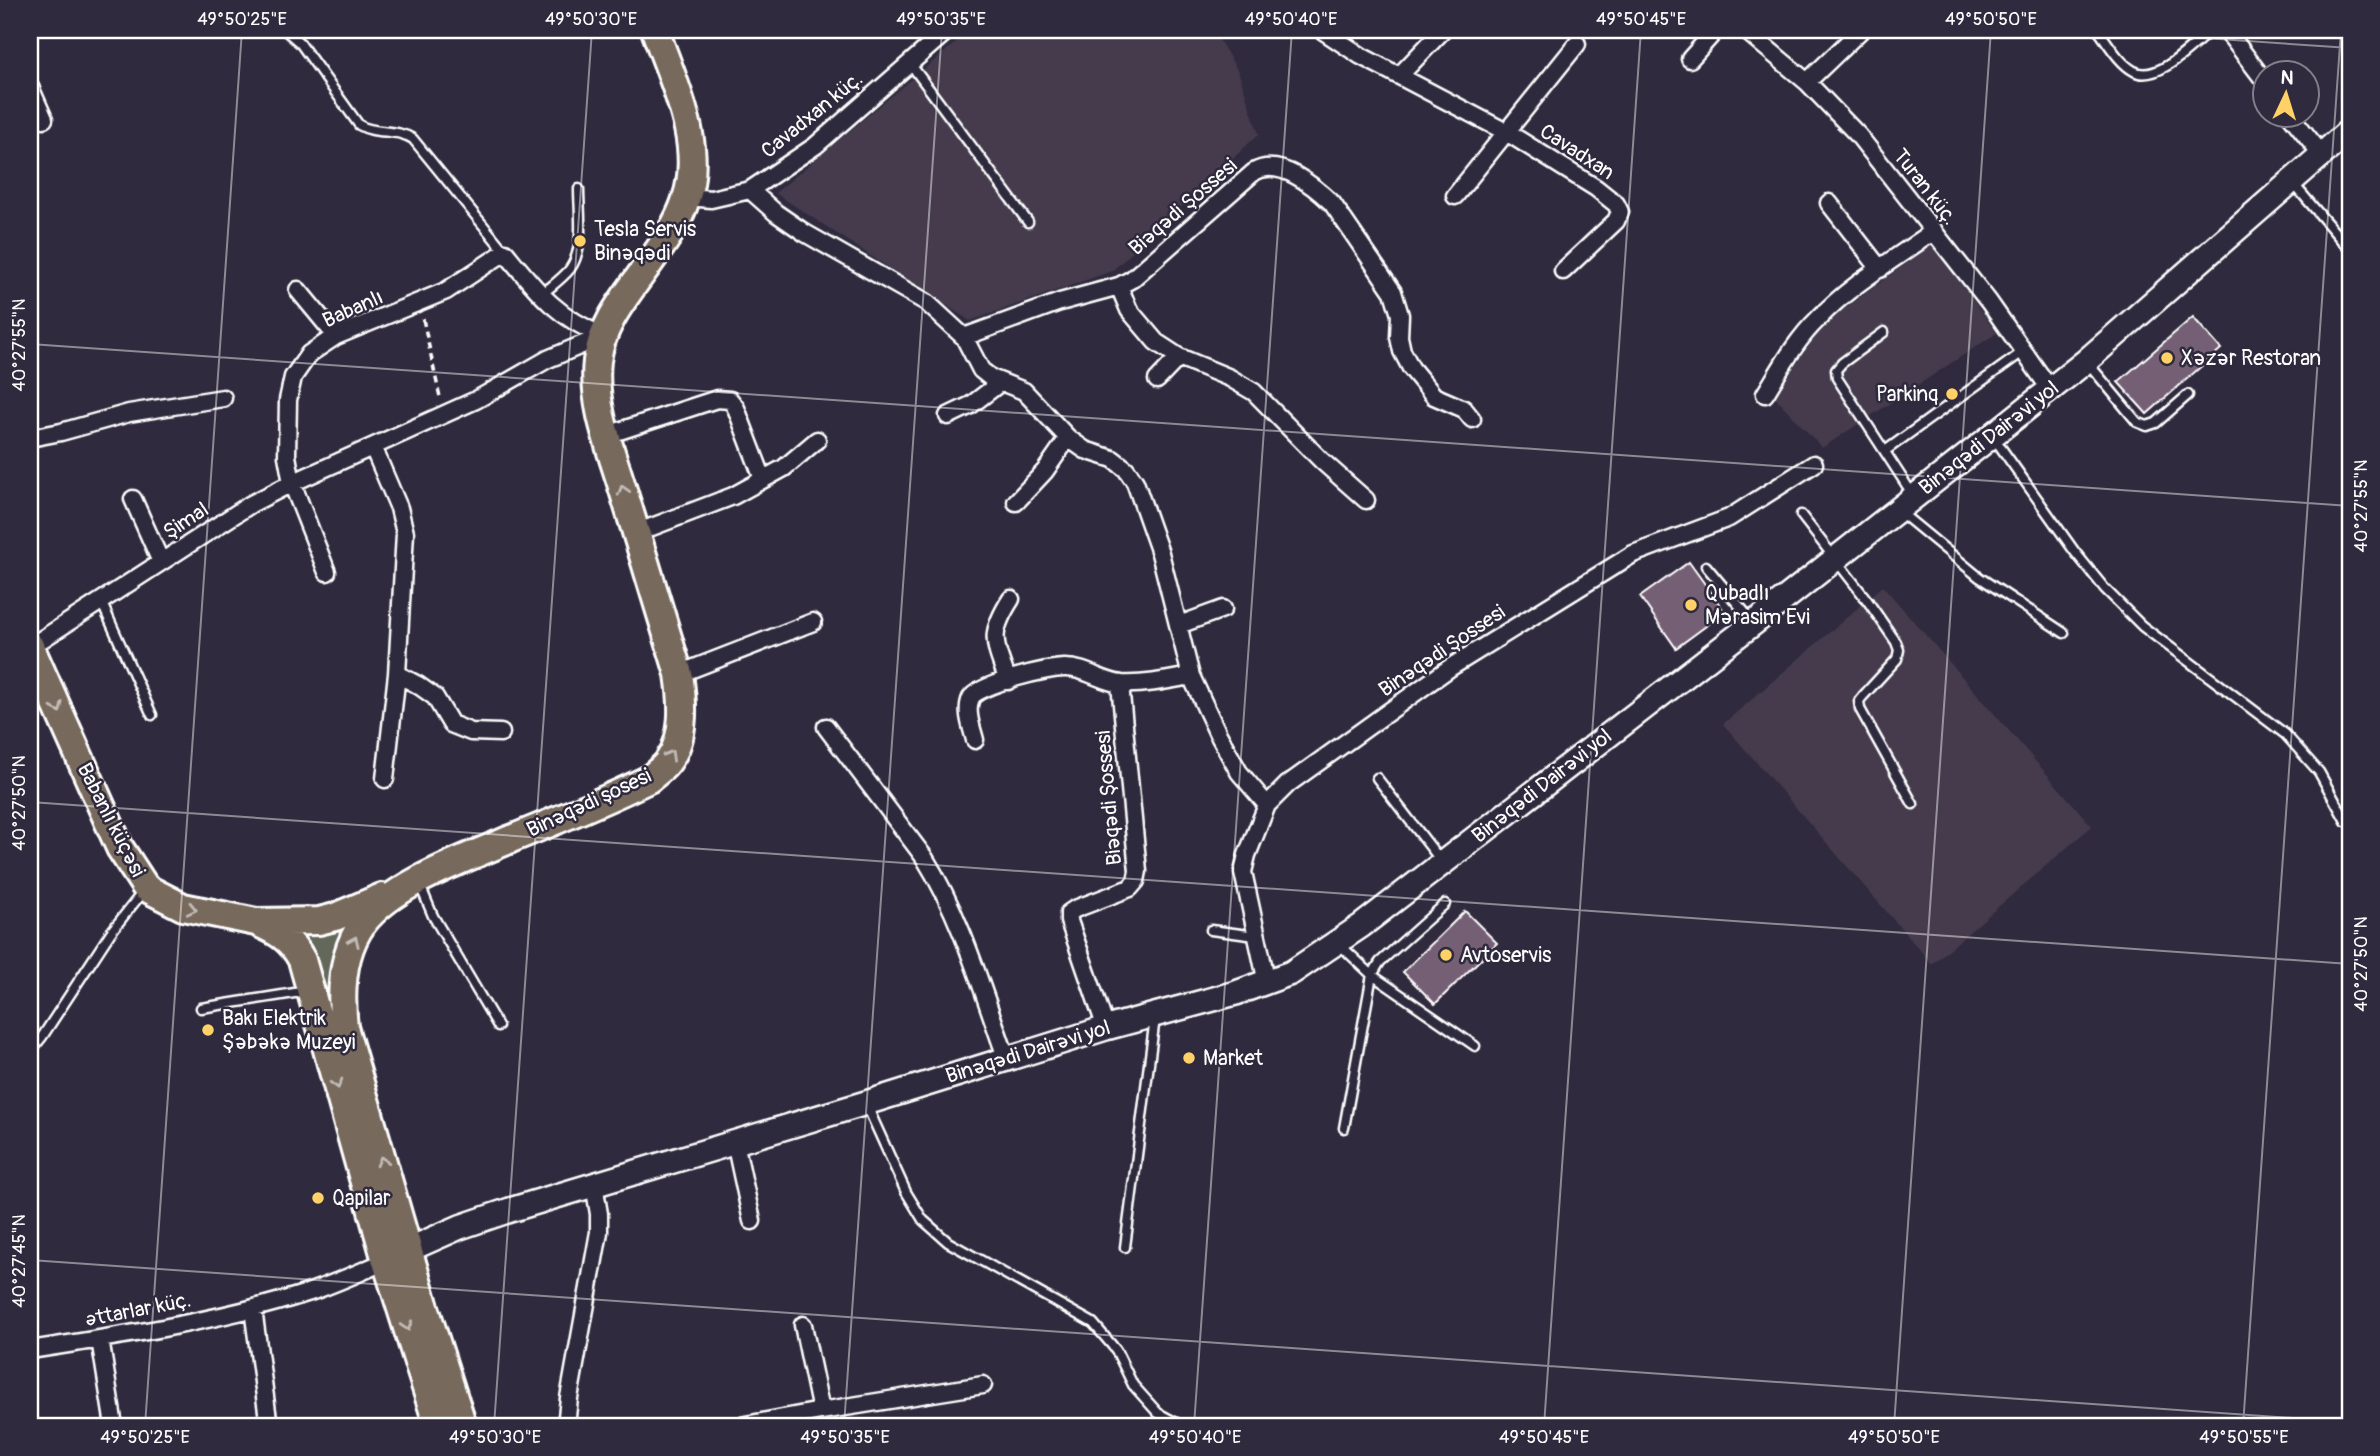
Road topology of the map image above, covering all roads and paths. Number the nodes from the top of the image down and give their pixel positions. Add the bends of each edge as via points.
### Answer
1 (285, 30) edge
2 (655, 30) edge
3 (948, 30) edge
4 (1322, 30) edge
5 (1443, 30) edge
6 (1716, 30) edge
7 (1745, 30) edge
8 (1861, 30) edge
9 (2098, 30) edge
10 (2211, 30) edge
11 (2226, 30) edge
12 (1577, 44) dead end
13 (1689, 59) dead end
14 (909, 62) junction
15 (2250, 62) edge
16 (1400, 75) junction
17 (1807, 82) junction
18 (30, 87) edge
19 (44, 119) dead end
20 (2302, 130) edge
21 (2350, 130) edge
22 (1507, 133) junction
23 (2322, 155) junction
24 (2292, 182) junction
25 (579, 189) dead end
26 (750, 190) junction
27 (1455, 196) dead end
28 (687, 197) junction
29 (1829, 203) dead end
30 (1028, 222) dead end
31 (1934, 231) junction
32 (2350, 250) edge
33 (505, 252) junction
34 (1880, 269) junction
35 (1563, 271) dead end
36 (1119, 286) junction
37 (298, 290) dead end
38 (541, 295) junction
39 (419, 303) junction
40 (1884, 332) dead end
41 (336, 336) junction
42 (603, 336) junction
43 (964, 337) junction
44 (2024, 351) junction
45 (1179, 357) junction
46 (2086, 361) junction
47 (1157, 380) dead end
48 (1001, 382) junction
49 (2050, 389) junction
50 (1765, 394) dead end
51 (2188, 395) dead end
52 (223, 398) dead end
53 (444, 415) junction
54 (948, 416) dead end
55 (1472, 419) dead end
56 (607, 435) junction
57 (1993, 435) junction
58 (30, 438) edge
59 (1068, 438) junction
60 (817, 440) dead end
61 (373, 447) junction
62 (1885, 451) junction
63 (1814, 464) dead end
64 (763, 479) junction
65 (292, 483) junction
66 (133, 499) dead end
67 (1366, 500) dead end
68 (1016, 502) dead end
69 (1906, 504) junction
70 (1801, 515) dead end
71 (636, 533) junction
72 (1835, 559) junction
73 (161, 562) junction
74 (1706, 566) dead end
75 (327, 572) dead end
76 (1011, 599) dead end
77 (101, 601) junction
78 (1223, 609) dead end
79 (813, 622) dead end
80 (1754, 623) junction
81 (1179, 625) junction
82 (2064, 633) dead end
83 (30, 646) edge
84 (397, 674) junction
85 (679, 674) junction
86 (1191, 676) junction
87 (1008, 681) junction
88 (1120, 684) junction
89 (152, 715) dead end
90 (826, 727) dead end
91 (501, 733) dead end
92 (975, 740) dead end
93 (1377, 778) dead end
94 (385, 779) dead end
95 (1913, 804) dead end
96 (1267, 805) junction
97 (2346, 821) dead end
98 (1443, 863) junction
99 (417, 880) junction
100 (146, 888) junction
101 (1445, 904) dead end
102 (256, 922) junction
103 (1211, 930) dead end
104 (1256, 936) junction
105 (1337, 943) junction
106 (1372, 975) junction
107 (1267, 983) junction
108 (310, 991) junction
109 (201, 1008) dead end
110 (1155, 1015) junction
111 (498, 1026) dead end
112 (1106, 1028) junction
113 (1475, 1046) dead end
114 (30, 1052) edge
115 (1006, 1058) junction
116 (866, 1103) junction
117 (1344, 1128) dead end
118 (735, 1142) junction
119 (594, 1184) junction
120 (752, 1221) dead end
121 (1125, 1247) dead end
122 (397, 1255) junction
123 (253, 1308) junction
124 (803, 1325) dead end
125 (100, 1339) junction
126 (30, 1350) edge
127 (983, 1385) dead end
128 (821, 1410) junction
129 (114, 1426) edge
130 (269, 1426) edge
131 (438, 1426) edge
132 (463, 1426) edge
133 (566, 1426) edge
134 (740, 1426) edge
135 (1182, 1426) edge

1 - 33 lane via 300,43 359,125 413,139
2 - 28 main road, Binəqədi şosesi via 690,141
3 - 14 street, Cavadxan küç.
4 - 16 street, Cavadxan
5 - 16 street
6 - 13 street
7 - 17 street, Turan küç.
8 - 17 street
9 - 10 lane via 2125,64 2146,74 2158,72
11 - 15 street
12 - 22 street, Cavadxan
14 - 26 street, Cavadxan küç. via 814,146
14 - 30 lane
16 - 22 street, Cavadxan
17 - 31 street, Turan küç. via 1858,135
18 - 19 street
20 - 23 street
21 - 23 main road, Binəqədi Dairəvi yol
22 - 27 street, Cavadxan
22 - 35 street, Cavadxan via 1596,188 1620,212
23 - 24 main road, Binəqədi Dairəvi yol
24 - 32 lane
24 - 46 main road, Binəqədi Dairəvi yol
25 - 38 lane via 576,256 569,270
26 - 28 street, Cavadxan küç. via 711,199
26 - 43 street via 805,233 926,302
28 - 42 main road, Binəqədi şosesi via 670,232
29 - 34 street
31 - 34 street
31 - 44 street, Turan küç.
33 - 38 street
33 - 39 street, Babanlı
34 - 50 street via 1816,320
36 - 43 street, Biəqədi Şossesi
36 - 45 street via 1142,327
36 - 55 street, Biəqədi Şossesi via 1254,172 1261,167 1279,167 1320,191 1332,204 1393,292 1402,351 1411,368 1434,396 1464,409
37 - 41 street
38 - 42 street via 562,315
39 - 41 street, Babanlı
39 - 53 path
40 - 62 lane via 1836,370
41 - 65 street, Babanlı via 309,355 293,377 287,456
42 - 53 street, Şimal via 548,359
42 - 56 main road, Binəqədi şosesi via 597,384
43 - 48 street via 981,370
44 - 49 street, Turan küç.
44 - 62 lane
45 - 47 street
45 - 67 street via 1254,391
46 - 49 main road, Binəqədi Dairəvi yol
46 - 51 lane via 2137,422 2147,426
48 - 54 street
48 - 59 street via 1024,391
49 - 57 main road, Binəqədi Dairəvi yol
52 - 58 street via 129,412
53 - 61 street, Şimal
56 - 64 street via 718,399 730,400
71 -> 56 main road, Binəqədi şosesi
57 - 69 main road, Binəqədi Dairəvi yol
57 - 97 lane via 2105,589 2142,626 2285,734 2319,772
59 - 68 street
59 - 81 street via 1085,450 1113,458 1135,481
60 - 64 street
61 - 65 street, Şimal
61 - 84 street via 405,533
62 - 69 lane
63 - 96 street, Binəqədi Şossesi via 1729,518 1633,554 1451,667 1288,784
64 - 71 street via 733,496
65 - 73 street, Şimal
65 - 75 street, Babanlı
66 - 73 street
69 - 72 main road, Binəqədi Dairəvi yol
69 - 82 lane via 1979,577
70 - 72 lane
71 - 85 main road, Binəqədi şosesi
72 - 80 main road, Binəqədi Dairəvi yol
72 - 95 lane via 1899,650 1897,659 1859,701
73 - 77 street, Şimal
74 - 80 lane
76 - 87 street via 997,621 994,637
77 - 83 street, Şimal
77 - 89 lane
78 - 81 street
79 - 85 street
80 - 98 main road, Binəqədi Dairəvi yol
81 - 86 street
83 -> 100 main road, Babanlı küçəsi via 120,848
84 - 91 street via 435,697 451,723 471,732
84 - 94 street
99 -> 85 main road, Binəqədi şosesi via 649,779 669,760 678,740 683,714
86 - 88 street
86 - 96 street via 1239,772
87 - 88 street via 1065,668
87 - 92 street via 975,692 970,699
88 - 112 street, Biəqədi Şossesi via 1136,881 1130,888 1069,914
90 - 115 street via 937,878 953,908
93 - 98 lane
96 - 104 street, Binəqədi Şossesi via 1243,872
98 - 105 main road, Binəqədi Dairəvi yol
99 - 102 main road via 335,917
99 - 111 lane
122 -> 99 main road, Binəqədi şosesi via 341,1003 345,964 363,923
100 -> 102 main road, Babanlı küçəsi via 183,907
100 - 114 lane
101 - 106 lane via 1380,962
102 - 108 main road, Binəqədi şosesi via 294,945
103 - 104 lane
104 - 107 street, Binəqədi Şossesi
105 - 106 lane
105 - 107 main road, Binəqədi Dairəvi yol
106 - 113 lane
106 - 117 lane
107 - 110 main road, Binəqədi Dairəvi yol
108 - 109 lane
108 -> 122 main road, Binəqədi şosesi
110 - 112 main road, Binəqədi Dairəvi yol
110 - 121 lane
112 - 115 main road, Binəqədi Dairəvi yol
115 - 116 main road, Binəqədi Dairəvi yol
116 - 118 main road, Binəqədi Dairəvi yol
116 - 135 lane via 923,1220 948,1242 1093,1323 1116,1350 1133,1385 1158,1413
118 - 119 main road, Binəqədi Dairəvi yol
118 - 120 street
119 - 122 main road, Binəqədi Dairəvi yol via 473,1223
119 - 133 street via 599,1232
122 - 123 street, Əttarlar küç. via 309,1292
122 -> 131 main road, Binəqədi şosesi
122 - 132 main road, Binəqədi şosesi
123 - 125 street, Əttarlar küç.
123 - 130 street
124 - 128 street
125 - 126 street, Əttarlar küç.
125 - 129 street
127 - 128 street
128 - 134 street

